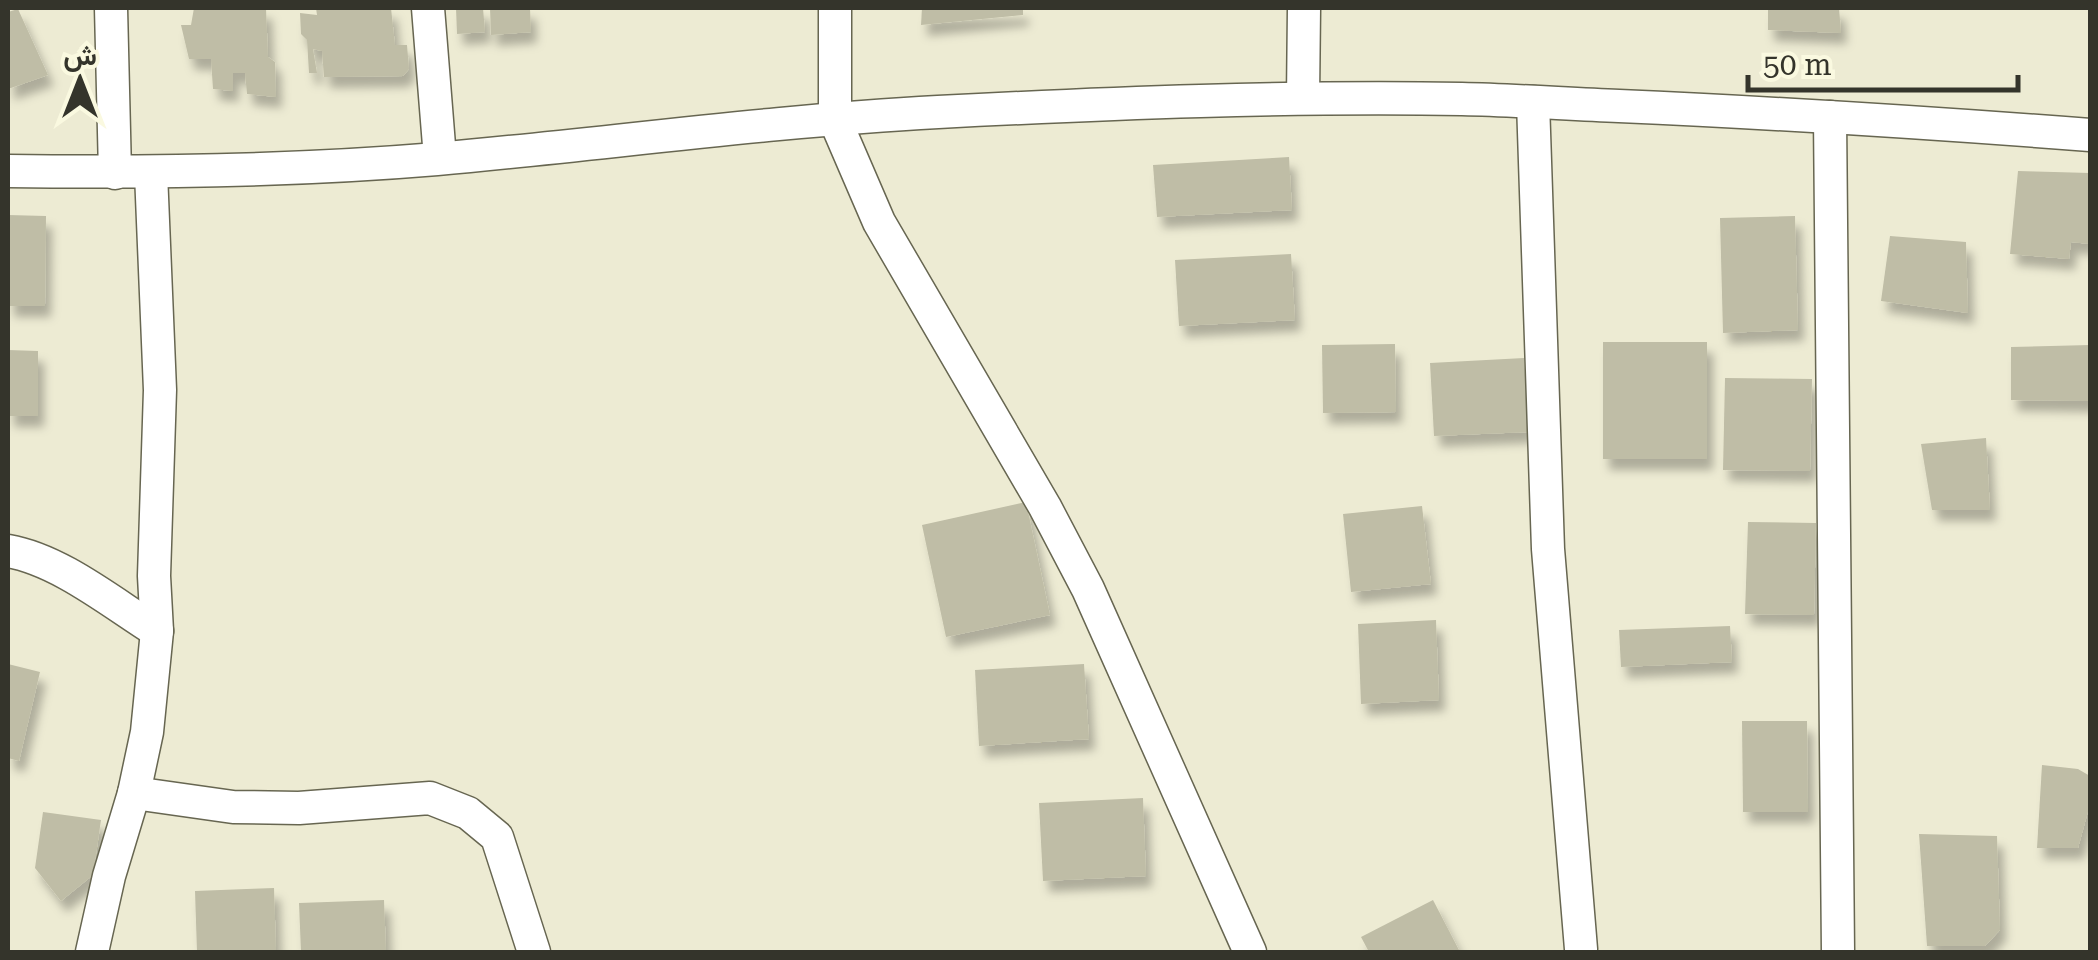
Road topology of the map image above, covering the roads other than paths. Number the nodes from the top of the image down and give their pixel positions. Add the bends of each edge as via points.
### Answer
1 (111, 8) edge
2 (428, 8) edge
3 (835, 8) edge
4 (1304, 8) edge
5 (1303, 98) junction
6 (1533, 102) junction
7 (1830, 117) junction
8 (835, 120) junction
9 (2090, 135) edge
10 (440, 158) junction
11 (8, 171) edge
12 (115, 173) junction
13 (151, 173) junction
14 (8, 551) edge
15 (157, 631) junction
16 (134, 793) junction
17 (1581, 949) dead end
18 (92, 952) edge
19 (534, 952) edge
20 (1250, 952) edge
21 (1838, 952) edge

1 - 12 street
2 - 10 street
3 - 8 street
4 - 5 street
5 - 6 street
5 - 8 street
6 - 7 street
6 - 17 street via 1548,549
7 - 9 street
7 - 21 street
8 - 10 street
8 - 20 street via 878,222 1088,589
10 - 13 street
11 - 12 street
12 - 13 street
13 - 15 street via 160,390
14 - 15 street via 57,568
15 - 16 street
16 - 18 street
16 - 19 street via 299,808 430,798 468,813 497,837

